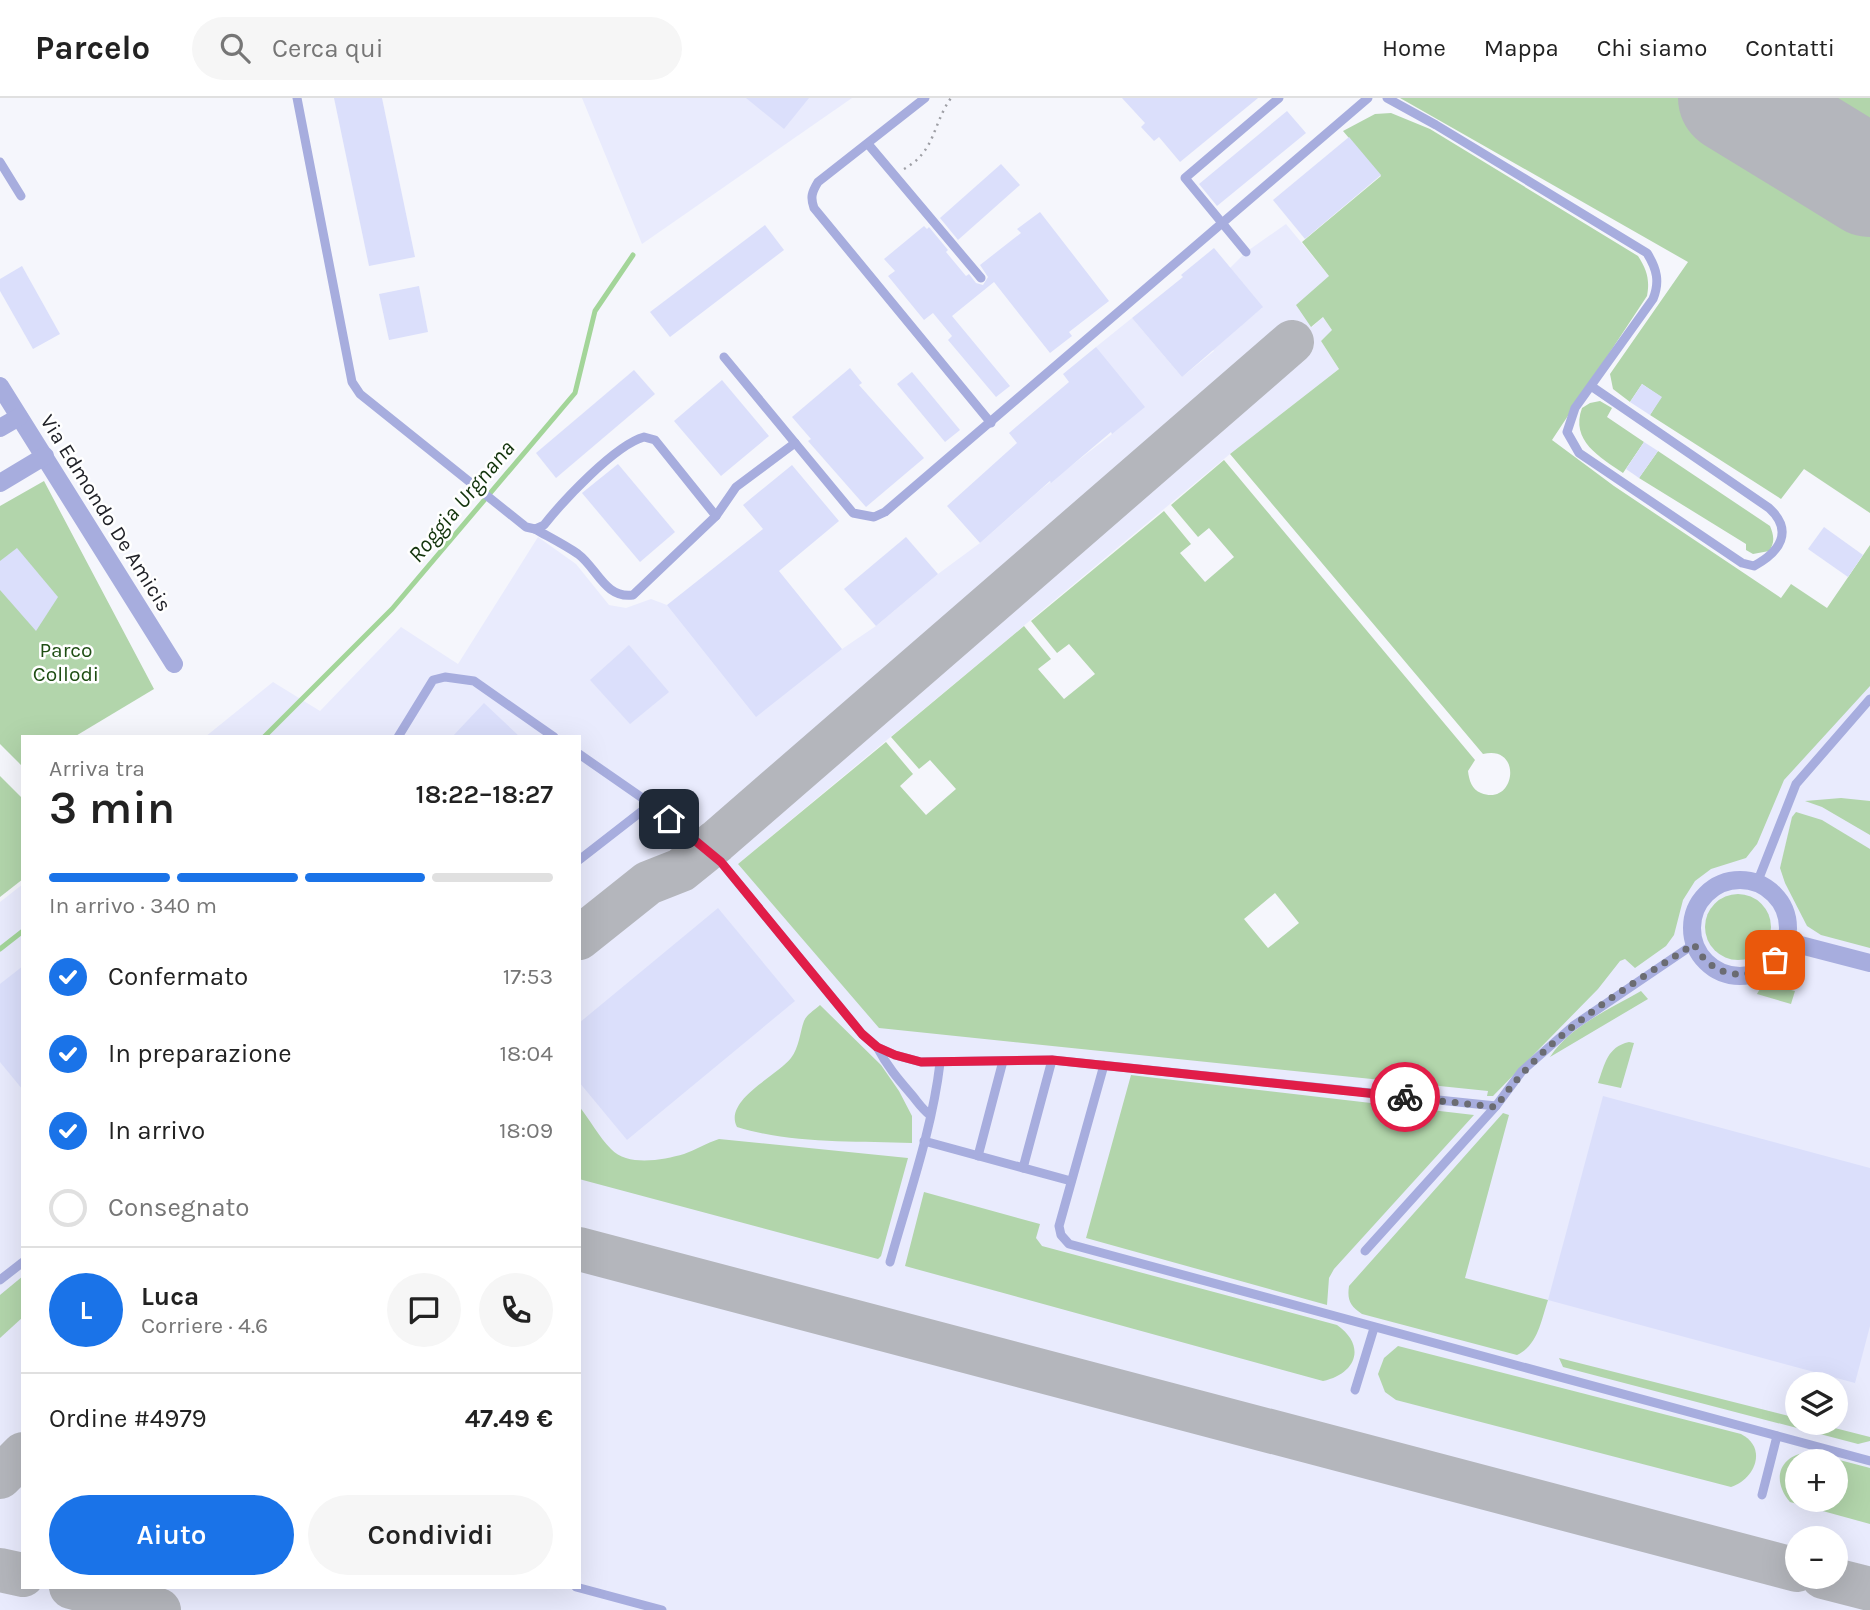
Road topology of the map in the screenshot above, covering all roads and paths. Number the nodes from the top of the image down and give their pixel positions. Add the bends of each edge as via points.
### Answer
1 (297, 98) edge
2 (925, 98) edge
3 (951, 98) edge
4 (1279, 98) edge
5 (1368, 98) edge
6 (1387, 98) edge
7 (868, 144) junction
8 (0, 162) edge
9 (901, 171) dead end
10 (21, 196) dead end
11 (1222, 223) junction
12 (1246, 252) dead end
13 (981, 278) dead end
14 (724, 357) dead end
15 (0, 386) edge
16 (1591, 386) junction
17 (19, 417) junction
18 (991, 423) junction
19 (0, 428) edge
20 (795, 443) junction
21 (44, 456) junction
22 (0, 483) edge
23 (716, 516) junction
24 (535, 528) junction
25 (174, 664) dead end
26 (1870, 699) edge
27 (399, 735) edge
28 (551, 735) edge
29 (581, 755) edge
30 (651, 804) junction
31 (581, 858) edge
32 (1757, 883) junction
33 (1785, 941) junction
34 (1694, 944) junction
35 (1870, 963) edge
36 (877, 1047) junction
37 (1052, 1060) junction
38 (1003, 1061) junction
39 (940, 1063) junction
40 (1104, 1065) junction
41 (1496, 1107) junction
42 (930, 1115) junction
43 (924, 1140) junction
44 (978, 1156) junction
45 (1023, 1168) junction
46 (1071, 1181) junction
47 (1364, 1251) dead end
48 (890, 1262) dead end
49 (21, 1264) edge
50 (0, 1280) edge
51 (1374, 1328) junction
52 (1355, 1390) dead end
53 (1777, 1436) junction
54 (1870, 1461) edge
55 (1762, 1495) dead end
56 (581, 1588) edge
57 (662, 1610) edge

1 - 24 lane via 352,382 360,394 489,500 526,527
2 - 7 lane
3 - 9 path via 928,149
4 - 11 lane via 1185,178
5 - 11 lane
6 - 16 lane via 1647,253 1656,274 1653,299
7 - 13 lane
7 - 18 lane via 818,182 811,198 814,208
8 - 10 lane
11 - 12 lane
11 - 18 lane
14 - 20 lane
15 - 17 street, Via Edmondo De Amicis
16 - 16 lane via 1779,517 1781,543 1768,559 1754,566 1742,563 1579,453 1567,432 1575,408
17 - 19 street
17 - 21 street, Via Edmondo De Amicis
18 - 20 lane via 874,517 853,513
20 - 23 lane via 736,486
21 - 22 street
21 - 25 street, Via Edmondo De Amicis
23 - 24 lane via 633,595 623,596 608,589 580,556
23 - 24 lane via 655,440 644,437 619,452 544,525
26 - 32 lane via 1796,784
27 - 28 lane via 433,680 446,677 474,681
29 - 30 lane
30 - 31 lane
30 - 36 lane via 721,862
32 - 33 street via 1774,895 1785,911
32 - 34 street via 1736,880 1706,893 1692,922
33 - 34 street via 1775,960 1746,975 1715,968
33 - 35 street
34 - 41 lane via 1573,1026 1522,1071
36 - 39 lane via 910,1060
36 - 42 lane via 902,1086
37 - 38 lane
37 - 40 lane
37 - 45 lane
38 - 39 lane
38 - 44 lane
39 - 42 lane
40 - 41 lane
40 - 46 lane
41 - 47 lane
42 - 43 lane
43 - 44 lane
43 - 48 lane
44 - 45 lane
45 - 46 lane
46 - 51 lane via 1059,1226 1069,1244
49 - 50 lane
51 - 52 lane
51 - 53 lane
53 - 54 lane
53 - 55 lane
56 - 57 lane

